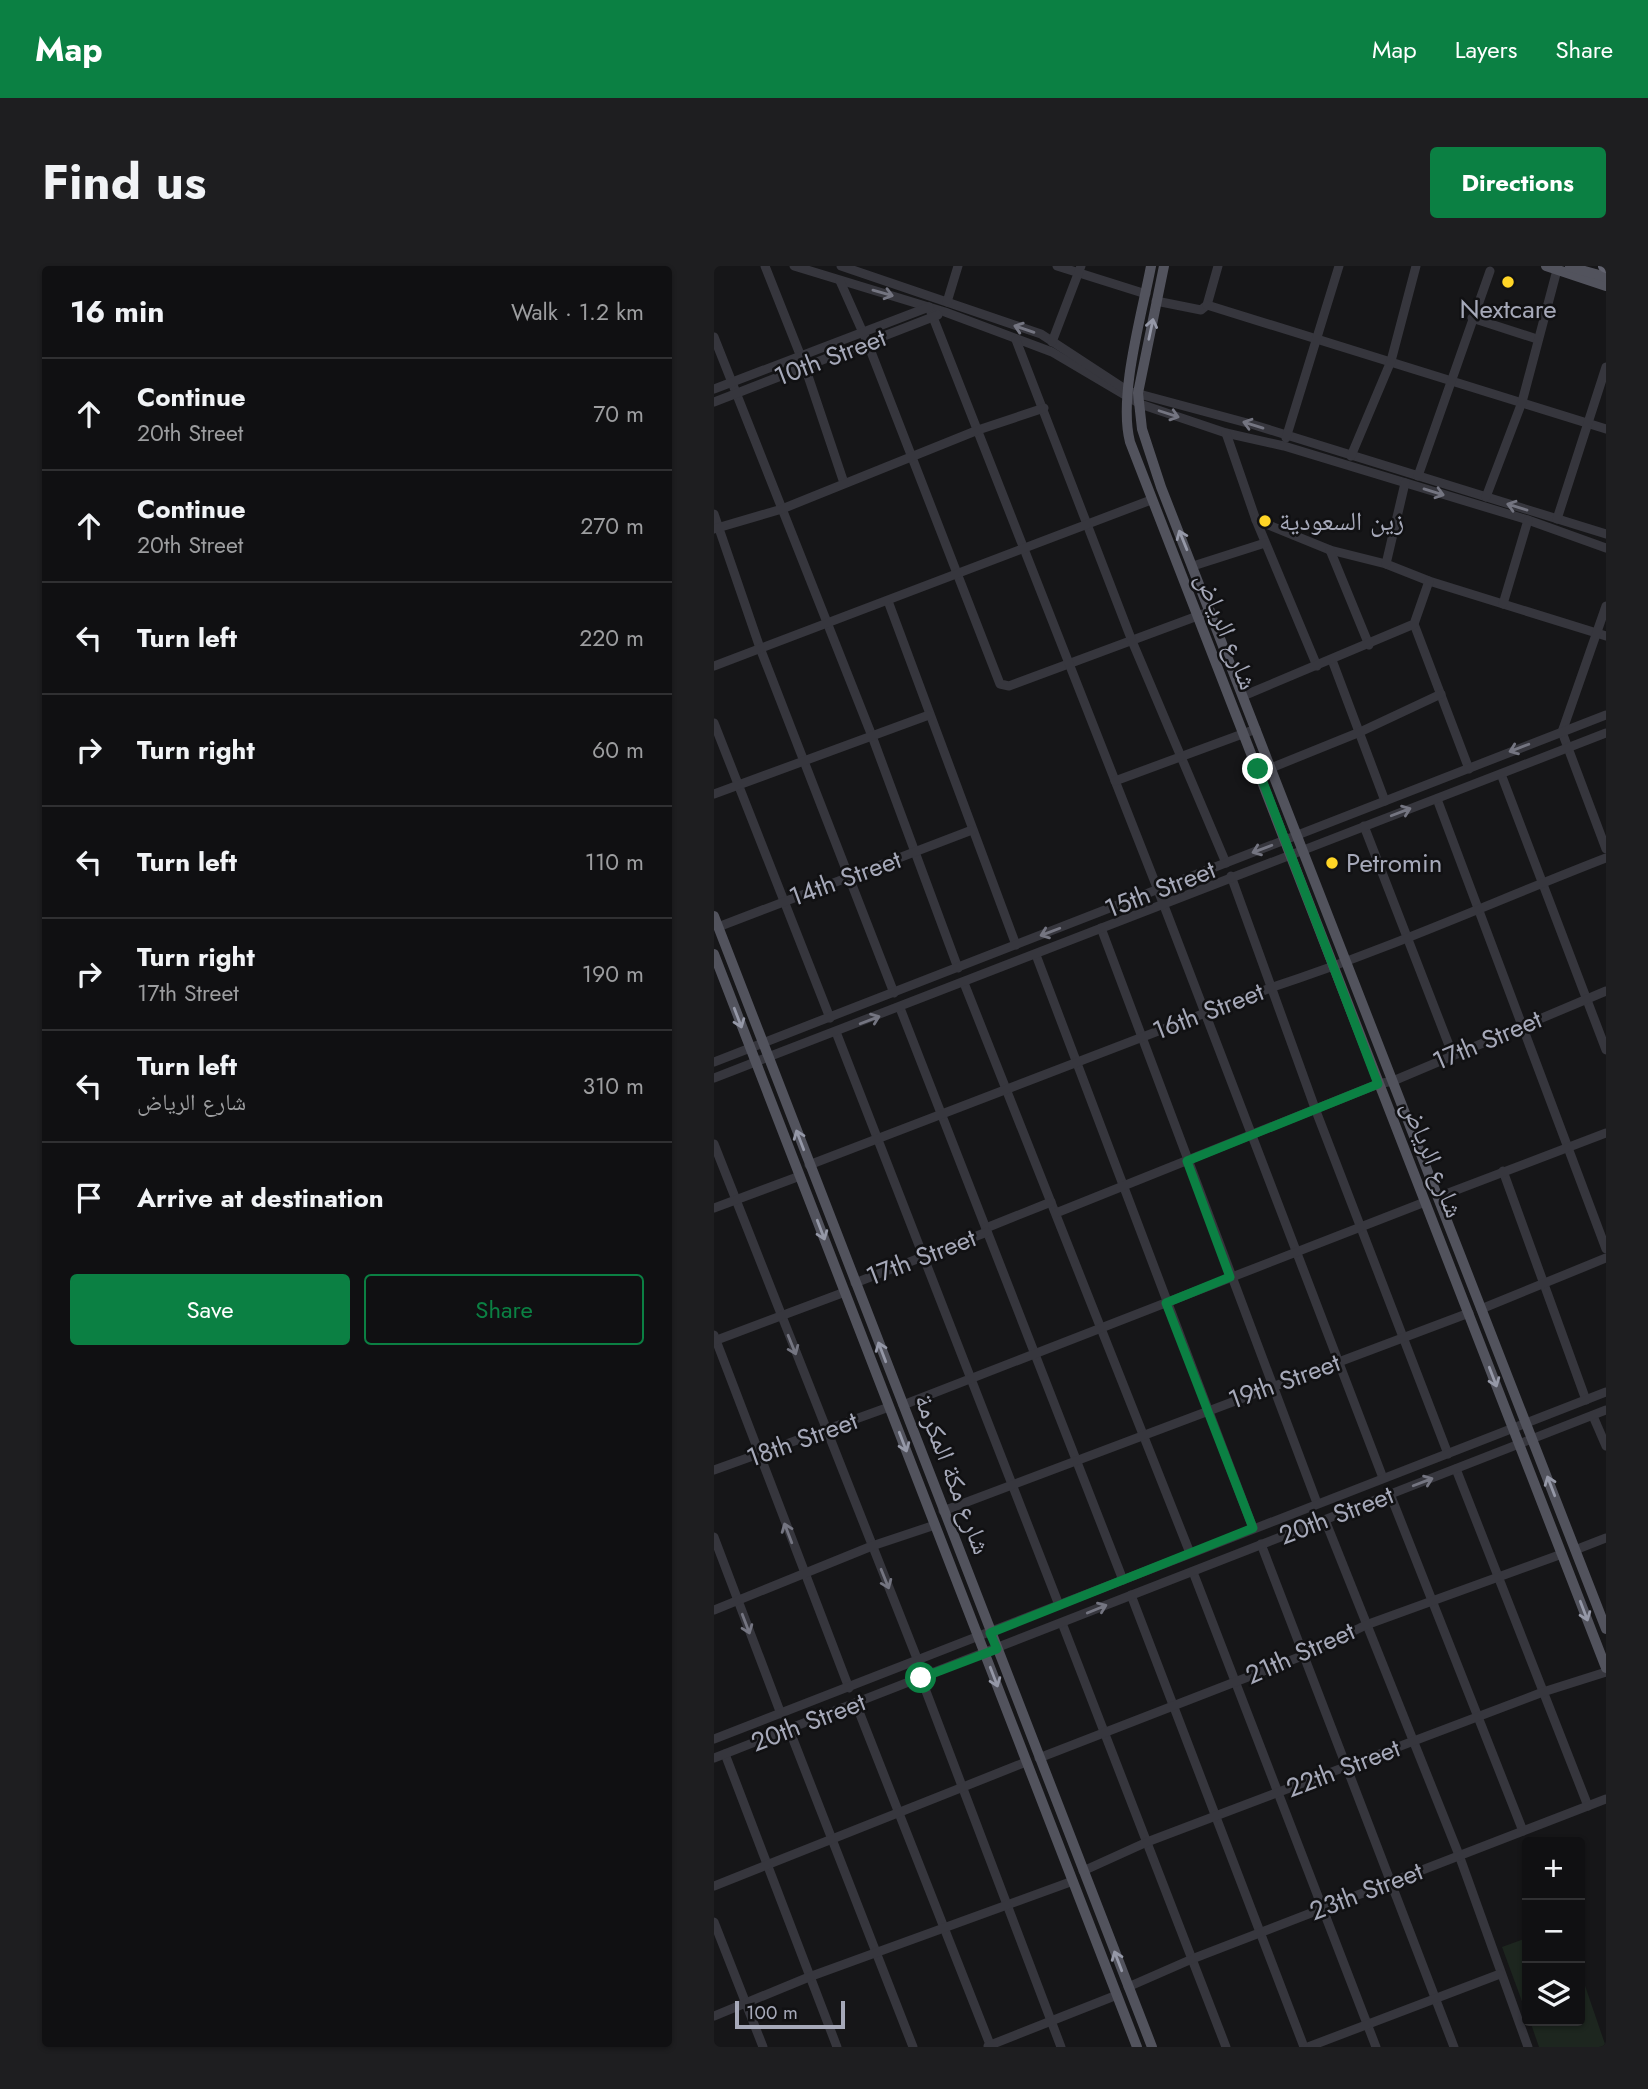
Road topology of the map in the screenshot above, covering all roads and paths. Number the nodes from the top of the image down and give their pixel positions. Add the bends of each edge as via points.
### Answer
1 (765, 266) edge
2 (794, 266) edge
3 (841, 266) edge
4 (958, 266) edge
5 (1057, 266) edge
6 (1152, 266) edge
7 (1164, 266) edge
8 (1219, 266) edge
9 (1339, 266) edge
10 (1416, 266) edge
11 (1557, 267) edge
12 (1079, 270) edge
13 (1490, 271) dead end
14 (1606, 277) edge
15 (840, 281) junction
16 (1606, 286) edge
17 (1146, 294) junction
18 (1156, 301) junction
19 (1207, 305) junction
20 (929, 307) junction
21 (946, 307) junction
22 (933, 317) junction
23 (1472, 318) junction
24 (863, 332) junction
25 (714, 337) edge
26 (1318, 338) junction
27 (1537, 339) junction
28 (1016, 340) junction
29 (1052, 342) junction
30 (868, 344) junction
31 (801, 356) junction
32 (1391, 361) junction
33 (805, 367) junction
34 (1606, 367) edge
35 (1451, 380) junction
36 (732, 382) junction
37 (714, 389) edge
38 (736, 393) junction
39 (1133, 396) junction
40 (714, 401) edge
41 (1522, 402) junction
42 (1044, 408) junction
43 (1589, 424) junction
44 (1606, 429) edge
45 (978, 430) junction
46 (1226, 433) junction
47 (1287, 435) junction
48 (1284, 446) junction
49 (1351, 456) junction
50 (912, 458) junction
51 (1418, 476) junction
52 (1405, 483) junction
53 (844, 484) junction
54 (1486, 497) junction
55 (1151, 500) junction
56 (782, 509) junction
57 (714, 514) edge
58 (1556, 519) junction
59 (1256, 520) junction
60 (1528, 520) junction
61 (1088, 524) junction
62 (717, 529) edge
63 (1606, 534) edge
64 (1265, 543) junction
65 (1606, 548) edge
66 (1024, 550) junction
67 (1330, 550) junction
68 (1386, 564) junction
69 (1193, 566) junction
70 (956, 576) junction
71 (1429, 580) junction
72 (888, 601) junction
73 (1503, 604) junction
74 (1606, 606) edge
75 (1211, 611) junction
76 (1198, 616) junction
77 (827, 624) junction
78 (1414, 624) junction
79 (1601, 634) edge
80 (1132, 642) junction
81 (1369, 645) junction
82 (760, 648) junction
83 (1332, 660) junction
84 (1068, 664) junction
85 (714, 666) edge
86 (1317, 666) junction
87 (1441, 694) junction
88 (1243, 696) junction
89 (929, 715) junction
90 (1606, 715) edge
91 (714, 723) edge
92 (1256, 729) junction
93 (1360, 732) junction
94 (1562, 732) junction
95 (1243, 733) junction
96 (1606, 733) edge
97 (872, 736) junction
98 (1568, 748) junction
99 (1180, 754) junction
100 (806, 760) junction
101 (1271, 768) junction
102 (1469, 769) junction
103 (1501, 774) junction
104 (1115, 781) junction
105 (739, 784) junction
106 (714, 794) edge
107 (1437, 799) junction
108 (1385, 801) junction
109 (1364, 826) junction
110 (972, 830) junction
111 (1292, 837) junction
112 (1606, 849) edge
113 (915, 852) junction
114 (1298, 852) junction
115 (1606, 858) edge
116 (1226, 863) junction
117 (850, 876) junction
118 (1231, 876) junction
119 (1543, 883) junction
120 (1158, 890) junction
121 (784, 900) junction
122 (1164, 903) junction
123 (1478, 908) junction
124 (716, 922) edge
125 (1101, 928) junction
126 (1405, 936) junction
127 (1016, 945) junction
128 (714, 954) edge
129 (1036, 954) junction
130 (1346, 963) junction
131 (1334, 967) junction
132 (958, 968) junction
133 (964, 983) junction
134 (1273, 987) junction
135 (1606, 991) edge
136 (894, 993) junction
137 (1587, 999) junction
138 (900, 1008) junction
139 (1205, 1012) junction
140 (830, 1018) junction
141 (1522, 1025) junction
142 (836, 1032) junction
143 (1142, 1036) junction
144 (763, 1044) junction
145 (750, 1048) junction
146 (1606, 1050) edge
147 (1452, 1053) junction
148 (768, 1058) junction
149 (1076, 1061) junction
150 (714, 1062) edge
151 (756, 1062) junction
152 (714, 1078) edge
153 (1393, 1081) junction
154 (1378, 1084) junction
155 (1005, 1088) junction
156 (1316, 1111) junction
157 (941, 1112) junction
158 (1606, 1133) edge
159 (876, 1136) junction
160 (1251, 1136) junction
161 (714, 1144) edge
162 (1566, 1148) junction
163 (1187, 1161) junction
164 (809, 1165) junction
165 (1503, 1171) junction
166 (800, 1176) junction
167 (1122, 1186) junction
168 (1438, 1197) junction
169 (736, 1199) junction
170 (1051, 1202) junction
171 (1425, 1202) junction
172 (714, 1208) edge
173 (1056, 1213) junction
174 (1359, 1226) junction
175 (986, 1230) junction
176 (1606, 1248) edge
177 (1296, 1251) junction
178 (923, 1255) junction
179 (1606, 1258) edge
180 (1230, 1277) junction
181 (855, 1283) junction
182 (1544, 1283) junction
183 (845, 1292) junction
184 (1166, 1303) junction
185 (1481, 1309) junction
186 (1469, 1313) junction
187 (780, 1317) junction
188 (1100, 1328) junction
189 (1404, 1336) junction
190 (715, 1339) edge
191 (1035, 1355) junction
192 (1338, 1361) junction
193 (969, 1378) junction
194 (1273, 1385) junction
195 (1606, 1392) edge
196 (1586, 1400) junction
197 (903, 1405) junction
198 (889, 1407) junction
199 (1208, 1409) junction
200 (1606, 1410) edge
201 (1593, 1416) junction
202 (1526, 1424) junction
203 (825, 1429) junction
204 (1513, 1429) junction
205 (1142, 1434) junction
206 (1532, 1439) junction
207 (1519, 1444) junction
208 (1606, 1446) edge
209 (1448, 1454) junction
210 (759, 1456) junction
211 (1076, 1459) junction
212 (1456, 1469) junction
213 (714, 1470) edge
214 (1383, 1478) junction
215 (1011, 1483) junction
216 (1390, 1494) junction
217 (1317, 1503) junction
218 (943, 1511) junction
219 (1325, 1520) junction
220 (935, 1525) junction
221 (1253, 1528) junction
222 (714, 1537) edge
223 (1606, 1538) edge
224 (1261, 1544) junction
225 (872, 1546) junction
226 (1575, 1550) junction
227 (1189, 1553) junction
228 (1562, 1554) junction
229 (1193, 1572) junction
230 (803, 1574) junction
231 (1497, 1578) junction
232 (1123, 1580) junction
233 (1131, 1595) junction
234 (737, 1600) junction
235 (1432, 1601) junction
236 (1059, 1605) junction
237 (714, 1610) edge
238 (1062, 1623) junction
239 (1366, 1625) junction
240 (1606, 1629) edge
241 (990, 1633) junction
242 (979, 1638) junction
243 (997, 1649) junction
244 (985, 1654) junction
245 (1302, 1656) junction
246 (918, 1661) junction
247 (1606, 1670) edge
248 (921, 1678) junction
249 (1237, 1681) junction
250 (849, 1688) junction
251 (1543, 1692) junction
252 (856, 1704) junction
253 (1171, 1706) junction
254 (781, 1714) junction
255 (1478, 1717) junction
256 (789, 1729) junction
257 (1104, 1732) junction
258 (715, 1737) edge
259 (1413, 1741) junction
260 (725, 1754) junction
261 (714, 1758) edge
262 (1039, 1758) junction
263 (1026, 1762) junction
264 (1346, 1767) junction
265 (964, 1788) junction
266 (1280, 1792) junction
267 (1606, 1799) edge
268 (1588, 1806) junction
269 (900, 1812) junction
270 (1214, 1816) junction
271 (1523, 1831) junction
272 (832, 1838) junction
273 (1147, 1842) junction
274 (1459, 1856) junction
275 (769, 1862) junction
276 (1083, 1871) junction
277 (1073, 1881) junction
278 (1391, 1882) junction
279 (714, 1886) edge
280 (1007, 1905) junction
281 (1324, 1908) junction
282 (714, 1922) edge
283 (943, 1928) junction
284 (1259, 1933) junction
285 (876, 1953) junction
286 (1192, 1959) junction
287 (1500, 1974) junction
288 (809, 1977) junction
289 (1128, 1987) junction
290 (1117, 1995) junction
291 (1435, 1997) junction
292 (746, 2004) junction
293 (714, 2016) edge
294 (1050, 2019) junction
295 (1367, 2024) junction
296 (989, 2046) edge
297 (762, 2047) edge
298 (837, 2047) edge
299 (913, 2047) edge
300 (1061, 2047) edge
301 (1137, 2047) edge
302 (1152, 2047) edge
303 (1226, 2047) edge
304 (1306, 2047) edge
305 (1376, 2047) edge
306 (1454, 2047) edge
307 (1528, 2047) edge

1 - 31 street
2 - 15 street
3 - 21 street
4 - 21 street
5 - 12 street
6 - 17 main road, شارع الرياض
7 - 18 main road, شارع الرياض
8 - 19 street
9 - 26 street
10 - 32 street
11 - 14 main road
11 - 16 main road
11 - 27 street
12 - 17 street
12 - 29 street
13 - 23 street
15 -> 20 street
15 - 24 street
17 - 39 main road, شارع الرياض
18 - 19 street via 1196,310
39 -> 18 main road, شارع الرياض
19 - 26 street
20 - 21 street
20 - 22 street
20 - 24 street, 10th Street
21 - 22 street, 10th Street
21 - 28 street
29 -> 21 street via 1041,334
22 - 30 street, 10th Street
22 - 45 street
23 - 27 street
23 - 35 street
24 - 30 street
24 - 31 street, 10th Street
25 - 36 street
26 - 32 street
26 - 47 street
27 - 41 street
28 - 39 street via 1052,352
28 - 42 street
29 - 39 street
30 - 33 street, 10th Street
30 - 50 street
31 - 33 street
31 - 36 street, 10th Street
32 - 35 street
32 - 49 street
33 - 38 street, 10th Street
33 - 53 street
34 - 43 street
35 - 41 street
35 - 51 street
36 - 37 street, 10th Street
36 - 38 street
38 - 40 street, 10th Street
38 - 56 street
39 -> 46 street
47 -> 39 street
39 - 55 main road, شارع الرياض via 1126,428
69 -> 39 main road, شارع الرياض
41 - 43 street
41 - 54 street
42 - 45 street
42 - 61 street
43 - 44 street
43 - 58 street
45 - 50 street
45 - 66 street
46 - 48 street
46 - 59 street
47 - 48 street
47 - 49 street
48 - 52 street
49 - 51 street
50 - 53 street
50 - 70 street
51 - 54 street
52 -> 60 street
52 - 68 street
53 - 56 street
58 -> 54 street
55 - 61 street
55 - 76 main road, شارع الرياض
56 - 62 street
56 - 77 street
57 - 62 street
58 - 63 street
59 - 64 street
59 - 67 street
60 - 65 street
60 - 73 street
61 - 66 street
61 - 80 street
62 - 82 street
64 - 69 street
64 - 86 street
66 - 70 street
66 - 84 street
67 - 68 street
67 - 81 street
68 - 71 street
69 - 75 main road, شارع الرياض
70 - 72 street
70 - 84 street via 1000,684
71 - 73 street
71 - 78 street
72 - 77 street
72 - 89 street
73 - 79 street
74 - 79 street
75 - 76 street
75 - 88 main road, شارع الرياض
76 - 80 street
76 - 95 main road, شارع الرياض
77 - 82 street
77 - 97 street
78 - 81 street
78 - 87 street
79 - 94 street
80 - 84 street
80 - 99 street
81 - 83 street
82 - 85 street
82 - 100 street
83 - 86 street
83 - 93 street
84 - 104 street
86 - 88 street
87 - 93 street
87 - 102 street
88 - 92 main road, شارع الرياض
89 - 97 street
89 - 110 street
90 - 94 street, 15th Street
91 - 105 street
92 - 95 street
92 - 101 main road, شارع الرياض
93 - 101 street
93 - 108 street
94 - 98 street
94 -> 102 street, 15th Street
95 - 99 street
95 - 111 main road, شارع الرياض
96 - 98 street, 15th Street
97 - 100 street
97 - 113 street
98 - 103 street, 15th Street
98 - 112 street
99 - 104 street
99 - 116 street
100 - 105 street
100 - 117 street
101 - 111 main road, شارع الرياض
102 - 108 street, 15th Street
103 - 107 street, 15th Street
103 - 119 street
104 - 120 street
105 - 106 street
105 - 121 street
109 -> 107 street, 15th Street
107 - 123 street
108 - 111 street, 15th Street
109 - 114 street, 15th Street
109 - 126 street
110 - 113 street, 14th Street
110 - 127 street
111 - 114 main road, شارع الرياض
111 -> 116 street, 15th Street
113 - 117 street, 14th Street
113 - 132 street
114 - 118 street, 15th Street
114 - 130 main road, شارع الرياض
114 - 131 main road, شارع الرياض
115 - 119 street, 16th Street
116 - 120 street, 15th Street
117 - 121 street, 14th Street
117 - 136 street
118 - 122 street, 15th Street
118 - 134 street
119 - 123 street, 16th Street
119 - 137 street
120 - 122 street
120 -> 127 street, 15th Street
121 - 124 street, 14th Street
121 - 140 street
122 - 125 street, 15th Street
122 - 139 street
123 - 126 street, 16th Street
123 - 141 street
124 - 144 main road, شارع مكة المكرمة
125 - 129 street, 15th Street
125 - 143 street
126 - 130 street, 16th Street
126 - 147 street
127 - 132 street, 15th Street
128 -> 145 main road, شارع مكة المكرمة
129 - 133 street, 15th Street
129 - 149 street
130 - 131 street, 16th Street
130 - 153 main road, شارع الرياض
131 - 134 street, 16th Street
131 - 154 main road, شارع الرياض
132 - 136 street, 15th Street
133 - 138 street, 15th Street
133 - 155 street
134 - 139 street, 16th Street
134 - 156 street
135 - 137 street, 17th Street
136 - 140 street, 15th Street
137 - 141 street, 17th Street
137 - 146 street
142 -> 138 street, 15th Street
138 - 157 street
139 - 143 street, 16th Street
139 - 160 street
140 - 144 street, 15th Street
141 - 147 street, 17th Street
141 - 162 street
142 - 148 street, 15th Street
142 - 159 street
143 - 149 street, 16th Street
143 - 163 street
144 - 145 street, 15th Street
144 - 148 main road, شارع مكة المكرمة
145 - 150 street, 15th Street
145 - 151 main road, شارع مكة المكرمة
147 - 153 street, 17th Street
148 - 151 street, 15th Street
164 -> 148 main road, شارع مكة المكرمة
149 - 155 street, 16th Street
149 - 167 street
151 - 152 street, 15th Street
151 - 166 main road, شارع مكة المكرمة
153 - 154 street, 17th Street
153 - 168 main road, شارع الرياض
154 - 156 street, 17th Street
154 - 171 main road, شارع الرياض
155 - 157 street, 16th Street
155 - 170 street
156 - 160 street, 17th Street
156 - 174 street
157 - 159 street, 16th Street
157 - 175 street
158 - 162 street
159 - 164 street, 16th Street
159 - 178 street
160 - 163 street, 17th Street
160 - 177 street
161 - 169 street
162 - 165 street
162 - 176 street
163 - 167 street, 17th Street
163 - 180 street
164 - 181 main road, شارع مكة المكرمة
165 - 168 street
165 - 182 street
166 - 169 street
166 -> 183 main road, شارع مكة المكرمة
167 - 173 street, 17th Street
167 - 184 street
168 - 185 main road, شارع الرياض
169 - 172 street
169 - 187 street
170 - 173 street
170 - 175 street, 17th Street
171 - 174 street
171 - 186 main road, شارع الرياض
173 - 188 street
174 - 177 street
174 - 189 street
175 - 178 street, 17th Street
175 - 191 street
177 - 180 street
177 - 192 street
178 - 181 street, 17th Street
178 - 193 street
179 - 182 street
180 - 184 street
180 - 194 street
197 -> 181 main road, شارع مكة المكرمة
182 - 185 street
182 - 196 street
183 - 187 street, 17th Street
183 - 198 main road, شارع مكة المكرمة
184 - 188 street
184 - 199 street
185 - 202 main road, شارع الرياض
186 - 189 street, 19th Street
186 -> 204 main road, شارع الرياض
187 - 190 street, 17th Street
187 -> 203 street
188 - 191 street
188 - 205 street
189 - 192 street, 19th Street
189 - 209 street
190 - 210 street
191 - 193 street
191 - 211 street
192 - 194 street, 19th Street
192 - 214 street
193 - 197 street
193 - 215 street
194 - 199 street, 19th Street
194 - 217 street
195 - 196 street, 20th Street
196 - 202 street, 20th Street
197 - 218 main road, شارع مكة المكرمة
198 - 203 street, 18th Street
198 -> 220 main road, شارع مكة المكرمة
199 - 205 street, 19th Street
199 - 221 street
200 - 201 street, 20th Street
201 - 206 street, 20th Street
201 - 208 street
202 - 204 street, 20th Street
202 - 206 main road, شارع الرياض
203 - 210 street, 18th Street
203 - 225 street
204 - 207 main road, شارع الرياض
204 - 209 street, 20th Street
205 - 211 street, 19th Street
205 - 227 street
206 - 207 street, 20th Street
226 -> 206 main road, شارع الرياض
207 - 212 street, 20th Street
207 - 228 main road, شارع الرياض
209 - 214 street, 20th Street
210 - 213 street, 18th Street
230 -> 210 street
211 - 215 street, 19th Street
211 - 232 street
216 -> 212 street, 20th Street
212 - 231 street
214 - 217 street, 20th Street
215 - 218 street, 19th Street
215 - 236 street
216 - 219 street, 20th Street
216 - 235 street
217 - 221 street, 20th Street
218 - 241 main road, شارع مكة المكرمة
219 - 224 street, 20th Street
219 - 239 street
220 - 225 street
220 - 242 main road, شارع مكة المكرمة
221 - 227 street, 20th Street
222 - 234 street
223 - 226 street
224 - 229 street, 20th Street
224 - 245 street
225 - 230 street
225 -> 246 street
226 - 240 main road, شارع الرياض
227 - 232 street, 20th Street
228 - 231 street, 21th Street
228 -> 247 main road, شارع الرياض
229 - 233 street, 20th Street
229 - 249 street
230 - 234 street
230 - 250 street
231 - 235 street, 21th Street
231 - 251 street
232 - 236 street, 20th Street
238 -> 233 street, 20th Street
233 - 253 street
234 - 237 street
234 -> 254 street
235 - 239 street, 21th Street
235 - 255 street
236 - 241 street, 20th Street
238 - 243 street, 20th Street
238 - 257 street
239 - 245 street, 21th Street
239 - 259 street
241 - 242 street, 20th Street
241 - 243 main road, شارع مكة المكرمة
242 - 244 main road, شارع مكة المكرمة
242 - 246 street, 20th Street
243 - 244 street, 20th Street
243 - 262 main road, شارع مكة المكرمة
244 - 248 street, 20th Street
244 -> 263 main road, شارع مكة المكرمة
245 - 249 street, 21th Street
245 - 264 street
246 - 250 street, 20th Street
247 - 251 street, 22th Street
248 - 252 street, 20th Street
248 - 265 street
249 - 253 street, 21th Street
249 - 266 street
250 - 254 street, 20th Street
251 - 255 street, 22th Street
251 - 268 street
252 - 256 street, 20th Street
252 - 269 street
253 - 257 street, 21th Street
253 - 270 street
254 - 258 street, 20th Street
255 - 259 street, 22th Street
255 - 271 street
256 - 260 street, 20th Street
256 - 272 street
257 - 262 street, 21th Street
257 - 273 street
259 - 264 street, 22th Street
259 - 274 street
260 - 261 street, 20th Street
260 - 275 street
262 - 276 main road, شارع مكة المكرمة
263 - 265 street
263 - 277 main road, شارع مكة المكرمة
264 - 266 street, 22th Street
264 - 278 street
265 - 269 street
265 - 280 street
266 - 270 street, 22th Street
266 - 281 street
267 - 268 street, 23th Street
268 - 271 street, 23th Street
269 - 272 street
269 - 283 street
270 - 273 street, 22th Street
270 - 284 street
271 - 274 street, 23th Street
272 - 275 street
272 - 285 street
273 - 276 street, 22th Street
273 - 286 street
274 - 278 street, 23th Street
274 - 287 street
275 - 279 street
275 - 288 street
289 -> 276 main road, شارع مكة المكرمة
277 - 280 street
277 - 290 main road, شارع مكة المكرمة
278 - 281 street, 23th Street
278 - 291 street
280 - 283 street
280 - 294 street
281 - 284 street, 23th Street
281 - 295 street
282 - 292 street
283 - 285 street
283 - 296 street
284 - 286 street, 23th Street
284 - 304 street
285 - 288 street
285 - 299 street
286 - 289 street, 23th Street
286 - 303 street
287 - 291 street
287 - 307 street
288 - 292 street
288 - 298 street
289 - 302 main road, شارع مكة المكرمة
290 - 294 street
290 - 301 main road, شارع مكة المكرمة
291 - 295 street
291 - 306 street
292 - 293 street
292 - 297 street
294 - 296 street
294 - 300 street
295 - 304 street
295 - 305 street

